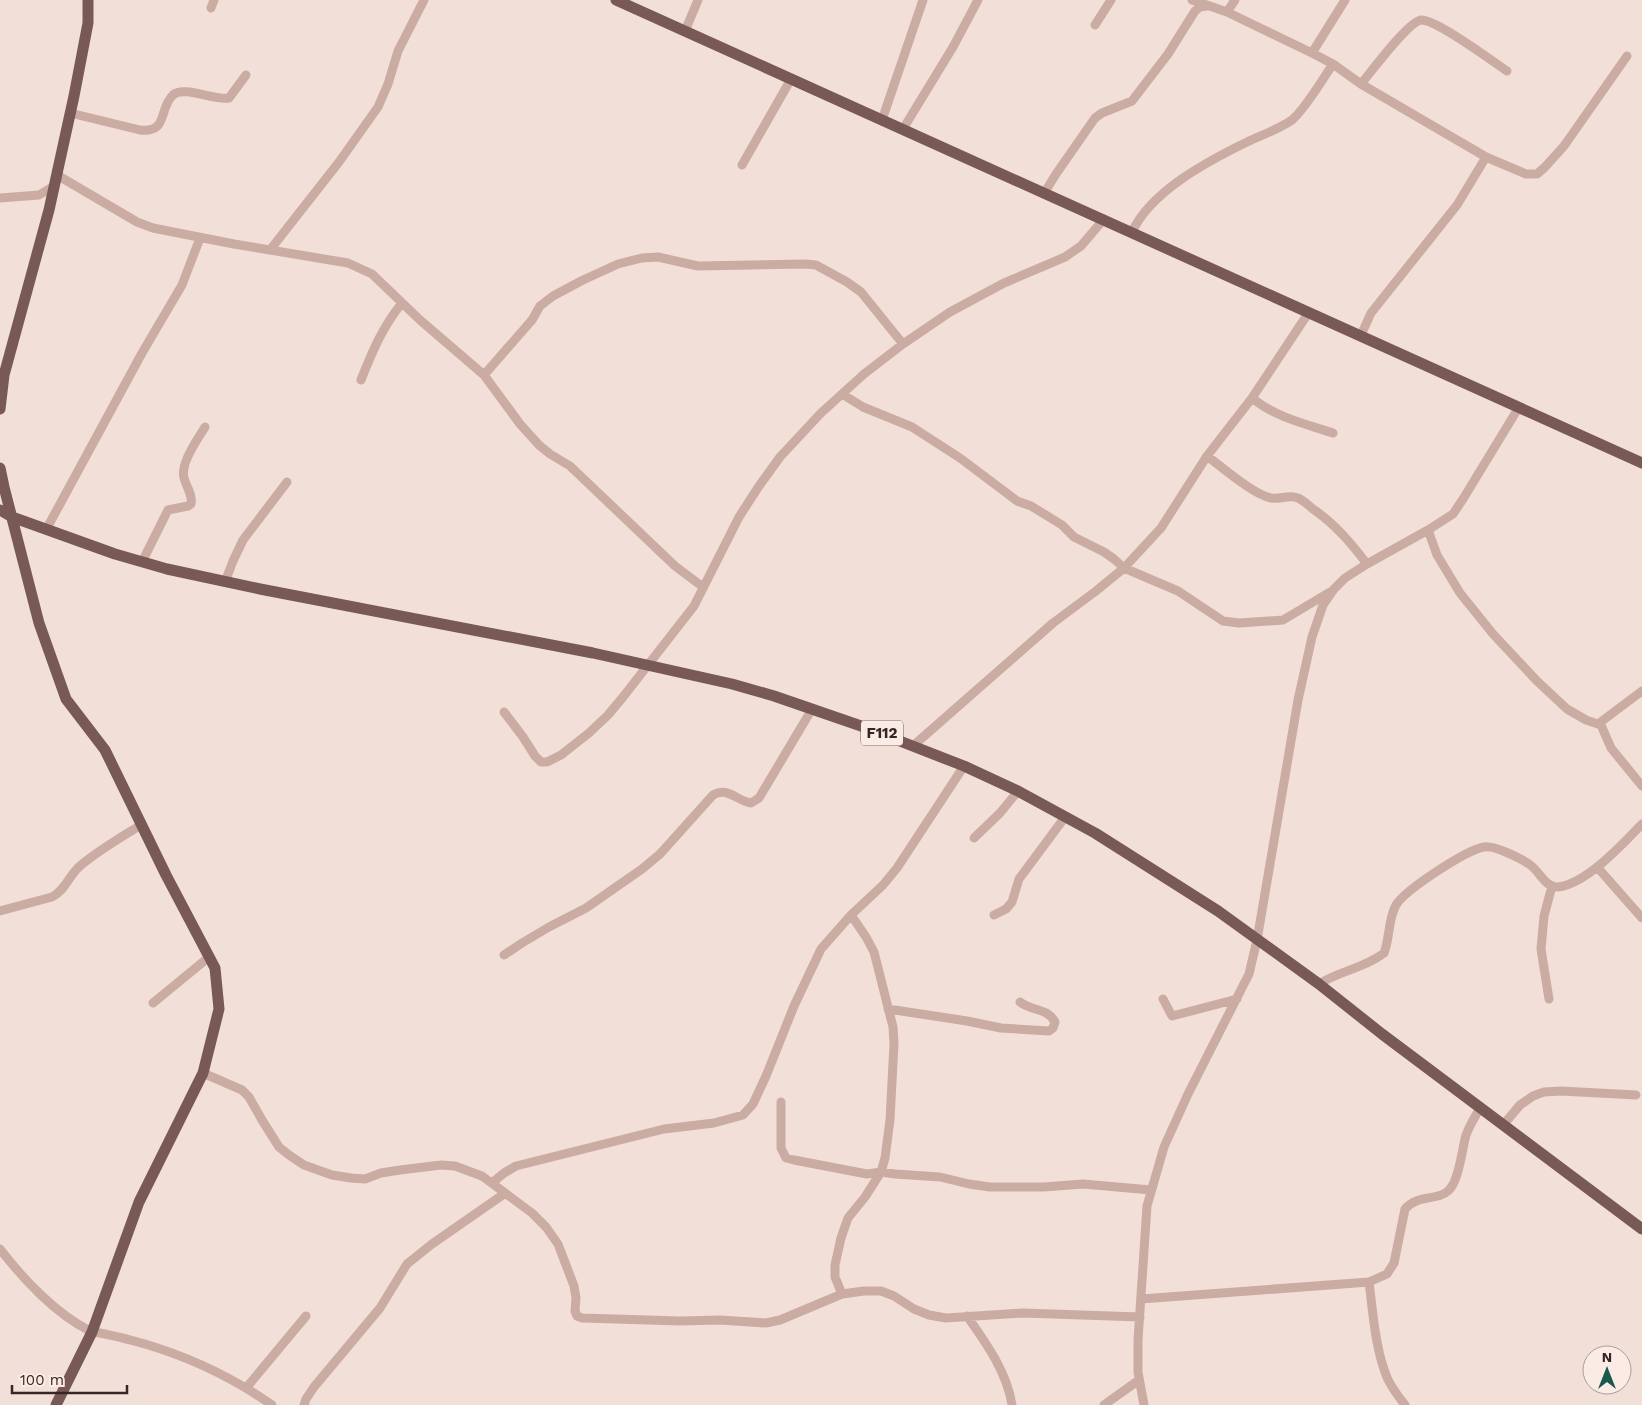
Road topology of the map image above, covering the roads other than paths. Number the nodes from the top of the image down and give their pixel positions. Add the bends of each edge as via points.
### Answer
1 (88, 0) edge
2 (424, 0) edge
3 (616, 0) edge
4 (698, 0) edge
5 (923, 0) edge
6 (978, 0) edge
7 (1111, 0) edge
8 (1192, 0) edge
9 (1235, 0) edge
10 (1345, 0) edge
11 (1206, 6) junction
12 (1227, 12) junction
13 (1095, 25) dead end
14 (685, 31) junction
15 (1312, 53) junction
16 (1627, 56) dead end
17 (1333, 64) junction
18 (1507, 71) dead end
19 (246, 75) dead end
20 (791, 79) junction
21 (1361, 84) junction
22 (70, 113) junction
23 (882, 120) junction
24 (903, 129) junction
25 (1486, 156) junction
26 (742, 165) dead end
27 (55, 181) junction
28 (1044, 192) junction
29 (0, 198) edge
30 (1104, 219) junction
31 (1132, 232) junction
32 (200, 238) junction
33 (270, 250) junction
34 (402, 303) junction
35 (1309, 312) junction
36 (1360, 335) junction
37 (903, 344) junction
38 (484, 375) junction
39 (361, 380) dead end
40 (842, 394) junction
41 (1252, 398) junction
42 (1519, 407) junction
43 (0, 410) edge
44 (205, 427) dead end
45 (1333, 433) dead end
46 (1207, 456) junction
47 (1642, 463) edge
48 (0, 468) edge
49 (287, 482) dead end
50 (0, 510) edge
51 (12, 517) junction
52 (47, 528) junction
53 (1428, 530) junction
54 (142, 562) junction
55 (1367, 564) junction
56 (1124, 568) junction
57 (226, 582) junction
58 (702, 587) junction
59 (1334, 589) junction
60 (649, 665) junction
61 (1642, 691) edge
62 (812, 709) junction
63 (504, 712) dead end
64 (1601, 725) junction
65 (914, 745) junction
66 (964, 766) junction
67 (1642, 786) edge
68 (1018, 792) junction
69 (1065, 816) junction
70 (142, 825) junction
71 (1642, 825) edge
72 (974, 838) dead end
73 (1598, 868) junction
74 (1552, 886) junction
75 (0, 911) edge
76 (851, 915) junction
77 (994, 915) dead end
78 (1642, 918) edge
79 (1257, 940) junction
80 (504, 955) dead end
81 (209, 957) junction
82 (1319, 984) junction
83 (1163, 999) dead end
84 (1237, 999) junction
85 (1548, 999) dead end
86 (1020, 1002) dead end
87 (153, 1004) dead end
88 (888, 1008) junction
89 (203, 1074) junction
90 (1636, 1095) dead end
91 (781, 1102) dead end
92 (1481, 1107) junction
93 (1504, 1124) junction
94 (880, 1172) junction
95 (492, 1183) junction
96 (1151, 1190) junction
97 (504, 1194) junction
98 (1642, 1229) edge
99 (0, 1249) edge
100 (1369, 1282) junction
101 (842, 1294) junction
102 (1141, 1299) junction
103 (306, 1316) dead end
104 (967, 1316) junction
105 (1140, 1317) junction
106 (92, 1332) junction
107 (1139, 1380) junction
108 (247, 1387) junction
109 (56, 1405) edge
110 (272, 1405) edge
111 (304, 1405) edge
112 (1012, 1405) edge
113 (1104, 1405) edge
114 (1144, 1405) edge
115 (1405, 1405) edge

1 - 22 main road via 88,23
2 - 33 street via 398,51 378,107
3 - 14 main road
4 - 14 street
5 - 23 street
6 - 24 street
7 - 13 street
8 - 11 street
9 - 12 street
10 - 15 street
11 - 12 street
11 - 28 street via 1194,11 1168,54 1132,101 1095,118
12 - 15 street
14 - 20 main road
15 - 17 street
16 - 25 street via 1564,146 1537,174 1526,174
17 - 21 street
17 - 31 street via 1292,119 1198,168 1168,188 1142,215
18 - 21 street via 1430,21 1421,20 1405,31
19 - 22 street via 229,98 222,100 178,91 173,94 154,130 140,130
20 - 23 main road
20 - 26 street
21 - 25 street
22 - 27 main road
23 - 24 main road
24 - 28 main road
25 - 36 street via 1457,205 1371,314
27 - 29 street via 39,195
27 - 32 street via 137,222
27 - 43 main road via 4,375
28 - 30 main road
30 - 31 main road
30 - 37 street via 1081,246 1065,257 1004,283 950,312
31 - 35 main road
32 - 33 street
32 - 52 street via 182,285
33 - 34 street via 356,265 372,274
34 - 38 street
34 - 39 street via 381,333
35 - 36 main road
35 - 41 street
36 - 42 main road
37 - 38 street via 861,292 816,265 698,266 658,257 642,258 618,264 553,296 540,306 532,320
37 - 40 street
38 - 58 street via 539,445 570,466 674,566
40 - 56 street via 863,408 912,427 1017,501 1062,525
40 - 58 street via 780,457 740,517
41 - 45 street via 1263,408
41 - 46 street
42 - 47 main road
42 - 53 street via 1453,514
44 - 54 street via 184,469 191,504 168,510
46 - 55 street via 1259,493 1271,498 1297,497 1303,501 1329,520
46 - 56 street via 1161,528
48 - 51 main road
49 - 57 street via 243,540
50 - 51 main road, F112
51 - 52 main road, F112
51 - 70 main road via 39,623 66,699 105,750
52 - 54 main road, F112
53 - 55 street
53 - 64 street via 1437,555 1460,593 1493,634 1567,709
54 - 57 main road, F112
55 - 59 street
56 - 59 street via 1178,591 1223,622 1283,620
56 - 65 street via 1053,623
57 - 60 main road, F112
58 - 60 street via 694,606
59 - 79 street via 1312,637 1302,682
60 - 62 main road, F112 via 732,684
60 - 63 street via 590,733 547,762 541,762 535,756
61 - 64 street
62 - 65 main road, F112
62 - 80 street via 759,798 751,803 744,802 728,792 718,792 642,869 586,908
64 - 67 street via 1611,748
65 - 66 main road, F112
66 - 68 main road, F112
66 - 76 street via 897,868
68 - 69 main road, F112
68 - 72 street
69 - 77 street via 1019,879 1012,902
69 - 79 main road, F112 via 1158,872
70 - 75 street via 108,844 79,866 60,893
70 - 81 main road
71 - 73 street
73 - 74 street via 1571,883
73 - 78 street
74 - 82 street via 1529,864 1511,855 1491,847 1470,852 1407,893 1396,906 1384,953 1376,960
74 - 85 street via 1544,916 1541,949
76 - 88 street via 874,952
76 - 95 street via 821,949 760,1090 743,1115 714,1123 664,1129 516,1166
79 - 82 main road, F112
79 - 84 street via 1249,974
81 - 87 street
81 - 89 main road via 215,968 220,1009
82 - 92 main road, F112
83 - 84 street via 1172,1016
84 - 96 street via 1164,1147
86 - 88 street via 1052,1016 1053,1028 1049,1031 1001,1028
88 - 94 street via 894,1044 890,1120
89 - 95 street via 242,1090 279,1147 304,1164 332,1175 365,1179 381,1173 441,1165 455,1166
89 - 106 main road via 139,1202
90 - 93 street via 1544,1092 1520,1105
91 - 94 street via 780,1148 786,1158 867,1174
92 - 93 main road, F112
92 - 100 street via 1466,1134 1449,1191 1421,1199 1405,1209 1394,1263 1387,1274
93 - 98 main road, F112
94 - 96 street via 940,1177 990,1186 1083,1184
94 - 101 street via 848,1218 840,1238 835,1277
95 - 97 street
96 - 102 street via 1147,1206
97 - 101 street via 532,1213 558,1244 574,1286 575,1311 582,1318 766,1323
97 - 111 street via 407,1264 380,1308 314,1387
99 - 106 street via 56,1309
100 - 102 street
100 - 115 street via 1381,1359 1386,1376
101 - 104 street via 881,1291 929,1315 946,1318
102 - 105 street
103 - 108 street
104 - 105 street via 1023,1313
104 - 112 street via 998,1364
105 - 107 street
106 - 108 street via 126,1338 187,1358
106 - 109 main road
107 - 113 street
107 - 114 street
108 - 110 street

